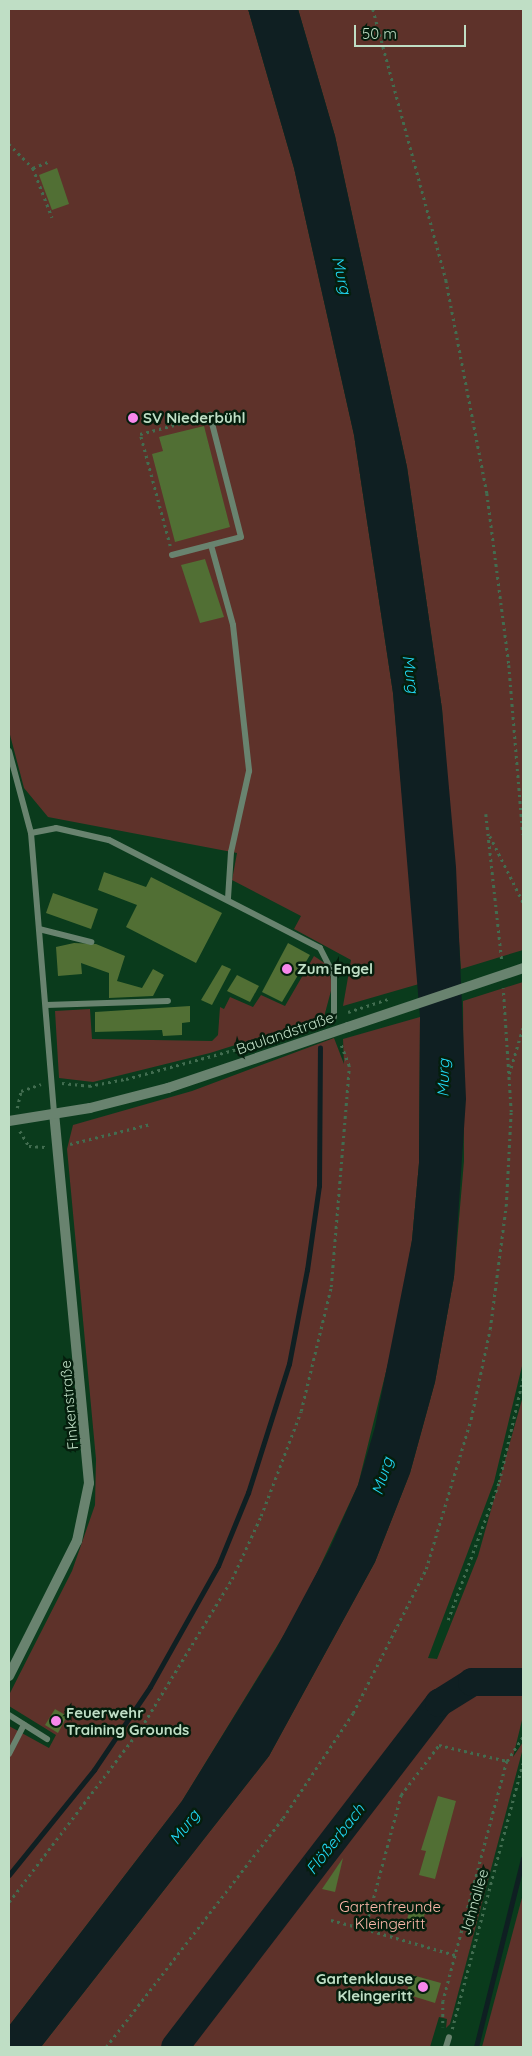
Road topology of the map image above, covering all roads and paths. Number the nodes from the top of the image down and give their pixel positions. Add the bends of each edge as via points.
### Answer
1 (373, 9) edge
2 (9, 144) edge
3 (50, 161) dead end
4 (33, 168) junction
5 (52, 217) dead end
6 (210, 415) joint
7 (211, 545) junction
8 (172, 555) joint
9 (9, 751) edge
10 (486, 814) dead end
11 (31, 832) junction
12 (489, 834) junction
13 (523, 834) edge
14 (228, 899) junction
15 (523, 902) edge
16 (39, 929) junction
17 (91, 942) dead end
18 (502, 966) dead end
19 (523, 968) edge
20 (503, 976) dead end
21 (168, 1000) dead end
22 (46, 1005) junction
23 (334, 1018) dead end
24 (523, 1027) edge
25 (335, 1032) junction
26 (249, 1046) dead end
27 (508, 1075) junction
28 (52, 1084) junction
29 (54, 1115) junction
30 (13, 1120) edge
31 (151, 1124) dead end
32 (58, 1147) junction
33 (523, 1378) edge
34 (448, 1620) dead end
35 (9, 1676) edge
36 (9, 1715) edge
37 (24, 1725) junction
38 (523, 1736) edge
39 (47, 1739) dead end
40 (9, 1754) edge
41 (507, 1761) junction
42 (523, 1763) edge
43 (9, 1902) edge
44 (331, 1920) dead end
45 (365, 1929) junction
46 (456, 1955) junction
47 (449, 2037) junction
48 (106, 2047) edge
49 (446, 2047) edge

1 - 13 path via 446,280 487,493 509,665
2 - 4 path
3 - 4 path
4 - 5 path
6 - 7 lane via 241,537
6 - 8 path via 140,434
7 - 8 lane
7 - 14 lane via 233,625 249,771 231,852
9 - 11 lane
10 - 12 path
11 - 14 lane via 56,828 109,840
11 - 16 lane
12 - 15 path
12 - 18 path
14 - 23 lane via 320,948 334,976
16 - 17 lane
16 - 22 lane
19 - 25 street, Baulandstraße, bridge
20 - 27 path
21 - 22 lane
22 - 28 lane
24 - 27 path
25 - 29 street, Baulandstraße via 168,1088
25 - 43 path via 348,1066 340,1209 331,1287 297,1419 232,1579 141,1728
26 - 28 path via 126,1079 89,1086
27 - 48 path via 506,1206 490,1329 471,1419 426,1569 353,1713 283,1818
28 - 29 lane
28 - 30 path via 21,1091
29 - 30 street, Baulandstraße
29 - 32 street, Finkenstraße
30 - 32 path via 29,1146
31 - 32 path
32 - 35 street, Finkenstraße via 89,1483 77,1541
33 - 34 path via 498,1482
36 - 37 lane
37 - 39 lane
37 - 40 lane
38 - 41 path
41 - 45 path via 439,1744 401,1795
41 - 46 path
42 - 47 path, Jahnallee
44 - 45 path
45 - 46 path
46 - 47 path via 443,2001 443,2028
47 - 49 lane

